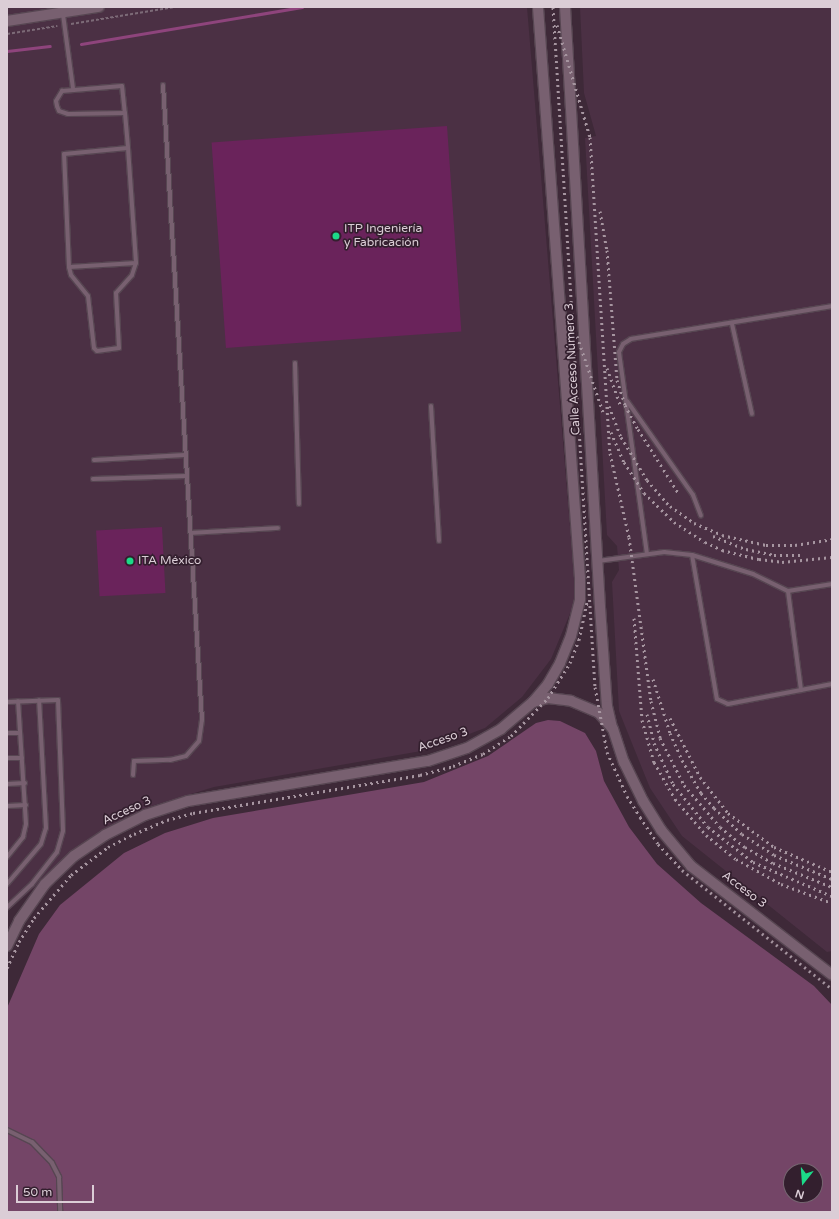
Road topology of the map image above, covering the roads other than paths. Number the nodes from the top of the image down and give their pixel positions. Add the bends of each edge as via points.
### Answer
1 (99, 7) edge
2 (538, 7) edge
3 (565, 7) edge
4 (63, 10) edge
5 (7, 20) edge
6 (164, 85) dead end
7 (73, 88) junction
8 (125, 113) junction
9 (128, 148) junction
10 (136, 263) junction
11 (69, 267) junction
12 (832, 306) edge
13 (732, 324) junction
14 (295, 364) dead end
15 (626, 399) junction
16 (430, 406) dead end
17 (752, 414) dead end
18 (185, 455) junction
19 (94, 460) dead end
20 (186, 476) junction
21 (93, 479) dead end
22 (299, 504) dead end
23 (701, 516) dead end
24 (278, 528) dead end
25 (191, 533) junction
26 (439, 541) dead end
27 (647, 554) junction
28 (692, 555) junction
29 (598, 561) junction
30 (832, 584) edge
31 (788, 591) junction
32 (832, 684) edge
33 (801, 690) junction
34 (39, 700) junction
35 (18, 701) junction
36 (7, 702) edge
37 (533, 702) junction
38 (613, 729) junction
39 (7, 733) edge
40 (20, 733) junction
41 (7, 758) edge
42 (22, 758) junction
43 (133, 775) dead end
44 (25, 783) junction
45 (7, 784) edge
46 (26, 805) junction
47 (7, 806) edge
48 (8, 856) edge
49 (7, 884) edge
50 (7, 907) edge
51 (7, 946) edge
52 (832, 975) edge
53 (7, 1130) edge
54 (60, 1212) edge

1 - 4 street
2 - 37 street, Calle Acceso Número 3 via 580,599 571,636 560,663 548,684
3 - 29 street, Calle Acceso Número 3
4 - 5 street
4 - 7 lane
6 - 18 lane
7 - 8 lane via 122,86
7 - 8 lane via 62,91 56,101 59,110 64,113
8 - 9 lane
9 - 10 lane
9 - 11 lane via 64,154
10 - 11 lane
10 - 11 lane via 132,275 116,293 118,348 97,351 94,348 88,296 71,275
12 - 13 lane
13 - 15 lane via 631,339 623,344 619,352
13 - 17 lane
14 - 22 lane
15 - 23 lane via 693,494
15 - 27 lane
16 - 26 lane
18 - 19 lane
18 - 20 lane
20 - 21 lane
20 - 25 lane
24 - 25 lane
25 - 43 lane via 202,720 200,741 186,756 170,760 134,761
27 - 28 lane via 664,552
27 - 29 lane
28 - 31 lane via 753,574
28 - 33 lane via 717,699 728,704
29 - 38 street, Calle Acceso Número 3 via 607,706
30 - 31 lane
31 - 33 lane
32 - 33 lane
34 - 35 lane
34 - 49 lane via 46,828 41,844
34 - 50 lane via 58,700 63,831 57,852 32,884
35 - 36 lane
35 - 40 lane
37 - 38 street, Acceso 3 via 559,699 585,706 599,713
37 - 51 street, Acceso 3 via 501,728 467,748 428,761 188,801 145,815 105,835 74,856 45,884 19,921
38 - 52 street, Acceso 3 via 624,762 643,801 661,830 691,866
39 - 40 lane
40 - 42 lane
41 - 42 lane
42 - 44 lane
44 - 45 lane
44 - 46 lane
46 - 47 lane
46 - 48 lane via 23,837
53 - 54 lane via 32,1142 52,1163 59,1177

